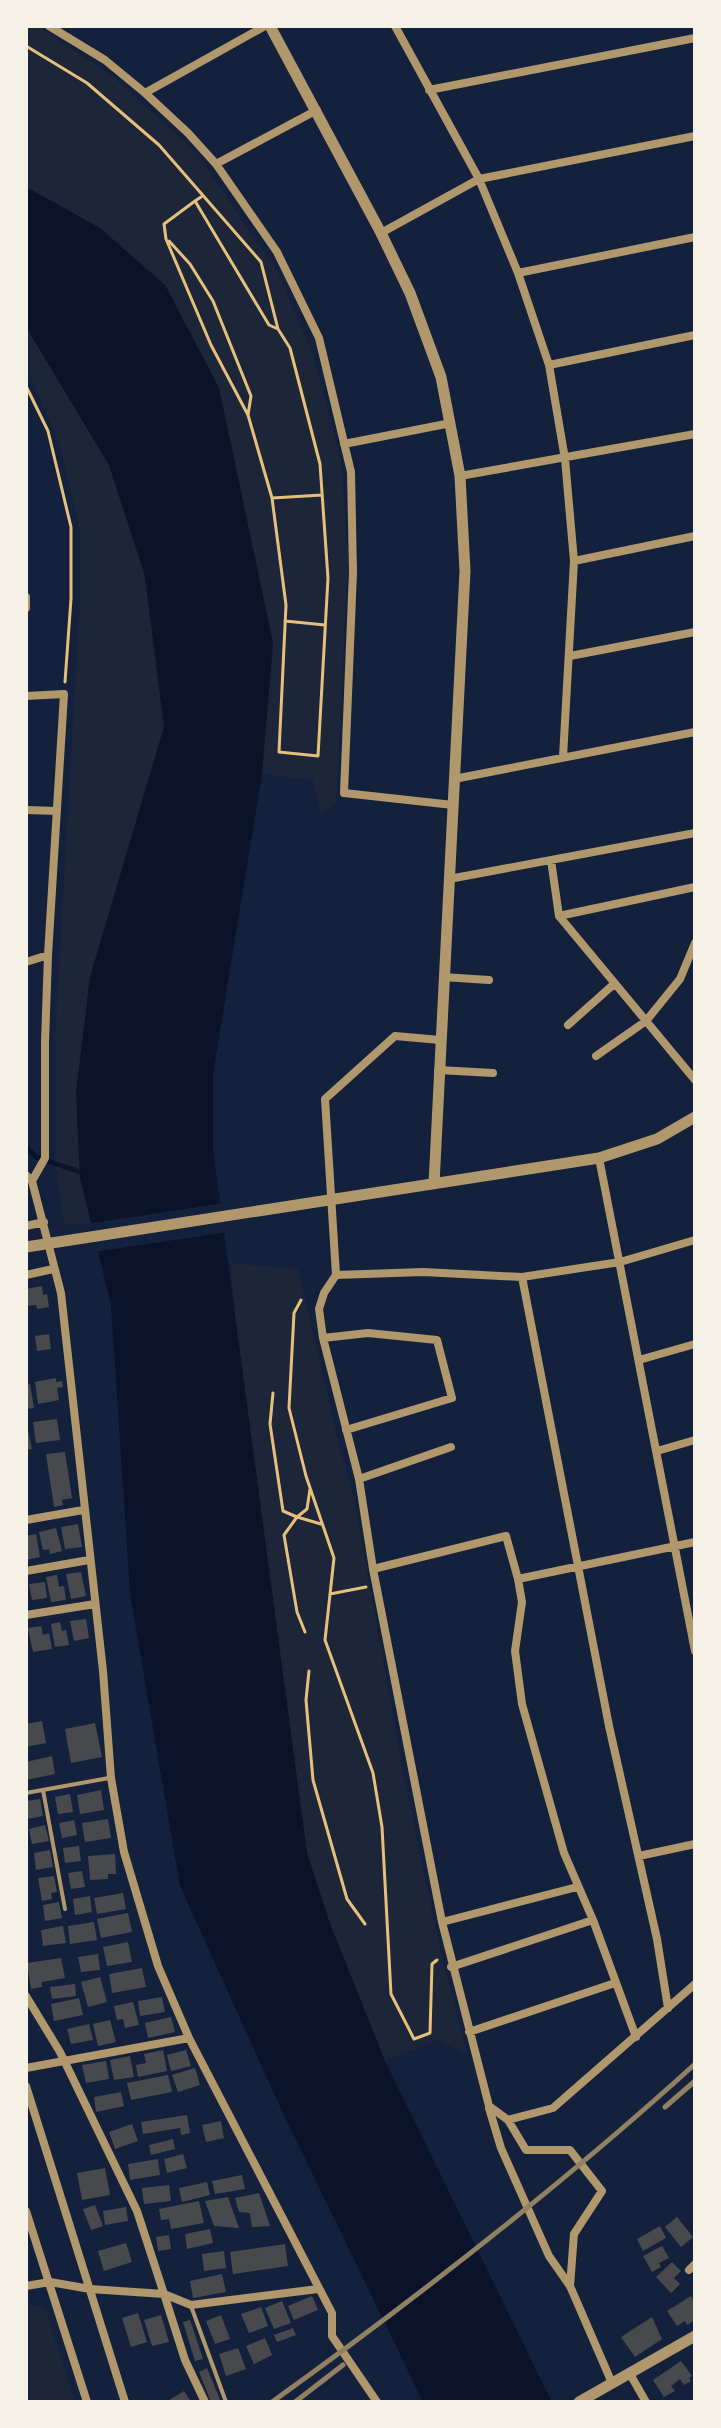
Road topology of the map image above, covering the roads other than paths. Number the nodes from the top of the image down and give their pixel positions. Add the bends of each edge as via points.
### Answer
1 (268, 26) edge
2 (395, 26) edge
3 (56, 27) edge
4 (695, 38) edge
5 (429, 90) junction
6 (145, 93) junction
7 (317, 110) junction
8 (695, 136) edge
9 (216, 164) junction
10 (479, 179) junction
11 (381, 233) junction
12 (695, 237) edge
13 (518, 273) junction
14 (695, 335) edge
15 (549, 365) junction
16 (451, 423) junction
17 (695, 434) edge
18 (344, 444) junction
19 (565, 459) junction
20 (460, 476) junction
21 (695, 536) edge
22 (574, 561) junction
23 (26, 597) edge
24 (26, 608) edge
25 (695, 632) edge
26 (570, 656) junction
27 (26, 696) edge
28 (695, 732) edge
29 (563, 757) junction
30 (454, 779) junction
31 (453, 805) junction
32 (26, 810) edge
33 (57, 811) junction
34 (695, 833) edge
35 (551, 860) junction
36 (449, 879) junction
37 (695, 887) edge
38 (559, 916) junction
39 (695, 943) edge
40 (48, 955) junction
41 (26, 962) edge
42 (443, 977) junction
43 (489, 980) dead end
44 (614, 984) junction
45 (646, 1021) junction
46 (568, 1025) dead end
47 (440, 1040) junction
48 (596, 1056) dead end
49 (438, 1070) junction
50 (493, 1073) dead end
51 (695, 1080) edge
52 (695, 1117) edge
53 (599, 1158) junction
54 (29, 1178) edge
55 (434, 1184) junction
56 (333, 1200) junction
57 (44, 1222) junction
58 (26, 1226) edge
59 (695, 1240) edge
60 (31, 1246) edge
61 (620, 1262) junction
62 (53, 1269) junction
63 (26, 1275) edge
64 (336, 1275) junction
65 (522, 1277) junction
66 (323, 1338) junction
67 (695, 1344) edge
68 (639, 1360) junction
69 (346, 1430) junction
70 (695, 1440) edge
71 (451, 1447) dead end
72 (657, 1451) junction
73 (359, 1479) junction
74 (83, 1510) junction
75 (26, 1520) edge
76 (695, 1542) edge
77 (675, 1547) junction
78 (89, 1560) junction
79 (578, 1566) junction
80 (373, 1569) junction
81 (26, 1571) edge
82 (518, 1579) junction
83 (95, 1604) junction
84 (26, 1615) edge
85 (695, 1647) edge
86 (111, 1778) junction
87 (43, 1790) junction
88 (26, 1793) edge
89 (695, 1844) edge
90 (639, 1856) junction
91 (577, 1887) junction
92 (65, 1909) dead end
93 (593, 1920) junction
94 (442, 1922) junction
95 (451, 1967) junction
96 (615, 1983) junction
97 (695, 1984) edge
98 (26, 1996) edge
99 (668, 2008) junction
100 (469, 2032) junction
101 (636, 2037) junction
102 (189, 2038) junction
103 (64, 2062) junction
104 (26, 2068) edge
105 (26, 2086) edge
106 (489, 2106) junction
107 (508, 2120) junction
108 (26, 2211) edge
109 (50, 2282) junction
110 (26, 2286) edge
111 (570, 2286) junction
112 (90, 2289) junction
113 (318, 2289) junction
114 (164, 2294) junction
115 (191, 2305) junction
116 (695, 2336) edge
117 (630, 2374) junction
118 (612, 2383) junction
119 (87, 2402) edge
120 (125, 2402) edge
121 (205, 2402) edge
122 (226, 2402) edge
123 (377, 2402) edge
124 (579, 2402) edge
125 (646, 2402) edge

1 - 6 street
1 - 7 street
2 - 5 street
3 - 6 street
4 - 5 street
5 - 10 street
6 - 9 street
7 - 9 street
7 - 11 street
8 - 10 street
9 - 18 street via 277,252 319,338
10 - 11 street
10 - 13 street
11 - 16 street via 431,349
12 - 13 street
13 - 15 street
14 - 15 street
15 - 19 street
16 - 18 street
16 - 20 street
17 - 19 street
18 - 31 street via 351,472 353,572 344,793
19 - 20 street
19 - 22 street
20 - 30 street via 465,571
21 - 22 street
22 - 26 street
23 - 24 street
25 - 26 street
26 - 29 street
27 - 33 street via 64,694
28 - 29 street
29 - 30 street
30 - 31 street
31 - 36 street
32 - 33 street
33 - 40 street
34 - 35 street
35 - 36 street
35 - 38 street
36 - 42 street
37 - 38 street
38 - 44 street
39 - 45 street via 680,979
40 - 41 street
40 - 54 street via 45,1158
42 - 43 street
42 - 47 street
44 - 45 street
44 - 46 street
45 - 48 street
45 - 51 street
47 - 49 street
47 - 56 street via 395,1036 325,1099
49 - 50 street
49 - 55 street
52 - 53 street via 657,1139
53 - 55 street
53 - 61 street
54 - 57 street
55 - 56 street
56 - 60 street
56 - 64 street
57 - 58 street
57 - 62 street
59 - 61 street
61 - 65 street
61 - 68 street
62 - 63 street
62 - 74 street via 61,1293
64 - 65 street
64 - 66 street via 319,1309
65 - 79 street
66 - 69 street
66 - 69 street via 368,1333 437,1340 452,1398
67 - 68 street
68 - 72 street
69 - 73 street
70 - 72 street
71 - 73 street
72 - 77 street
73 - 80 street
74 - 75 street
74 - 78 street
76 - 77 street
77 - 79 street
77 - 85 street
78 - 81 street
78 - 83 street
79 - 82 street
79 - 90 street
80 - 82 street via 506,1536
80 - 94 street
82 - 91 street via 522,1602 515,1651 522,1704
83 - 84 street
83 - 86 street
86 - 87 lane
86 - 102 street via 128,1867 158,1966
87 - 88 lane
87 - 92 lane
89 - 90 street
90 - 99 street
91 - 93 street
91 - 94 street
93 - 95 street
93 - 96 street
94 - 95 street
95 - 100 street
96 - 100 street
96 - 101 street
97 - 99 street
98 - 103 street
99 - 101 street
100 - 106 street
101 - 107 street via 553,2108
102 - 103 street
102 - 113 street
103 - 104 street
103 - 114 street via 137,2211
105 - 112 street
106 - 107 street
106 - 111 street via 501,2148 549,2256
107 - 111 street via 526,2150 570,2150 602,2191 574,2234
108 - 109 street
109 - 110 street
109 - 112 street
109 - 119 street
111 - 118 street
112 - 114 street
112 - 120 street
113 - 115 street
113 - 123 street via 332,2313 332,2336
114 - 115 street
114 - 121 street
115 - 122 lane
116 - 117 street
117 - 118 street
117 - 125 street
118 - 124 street

